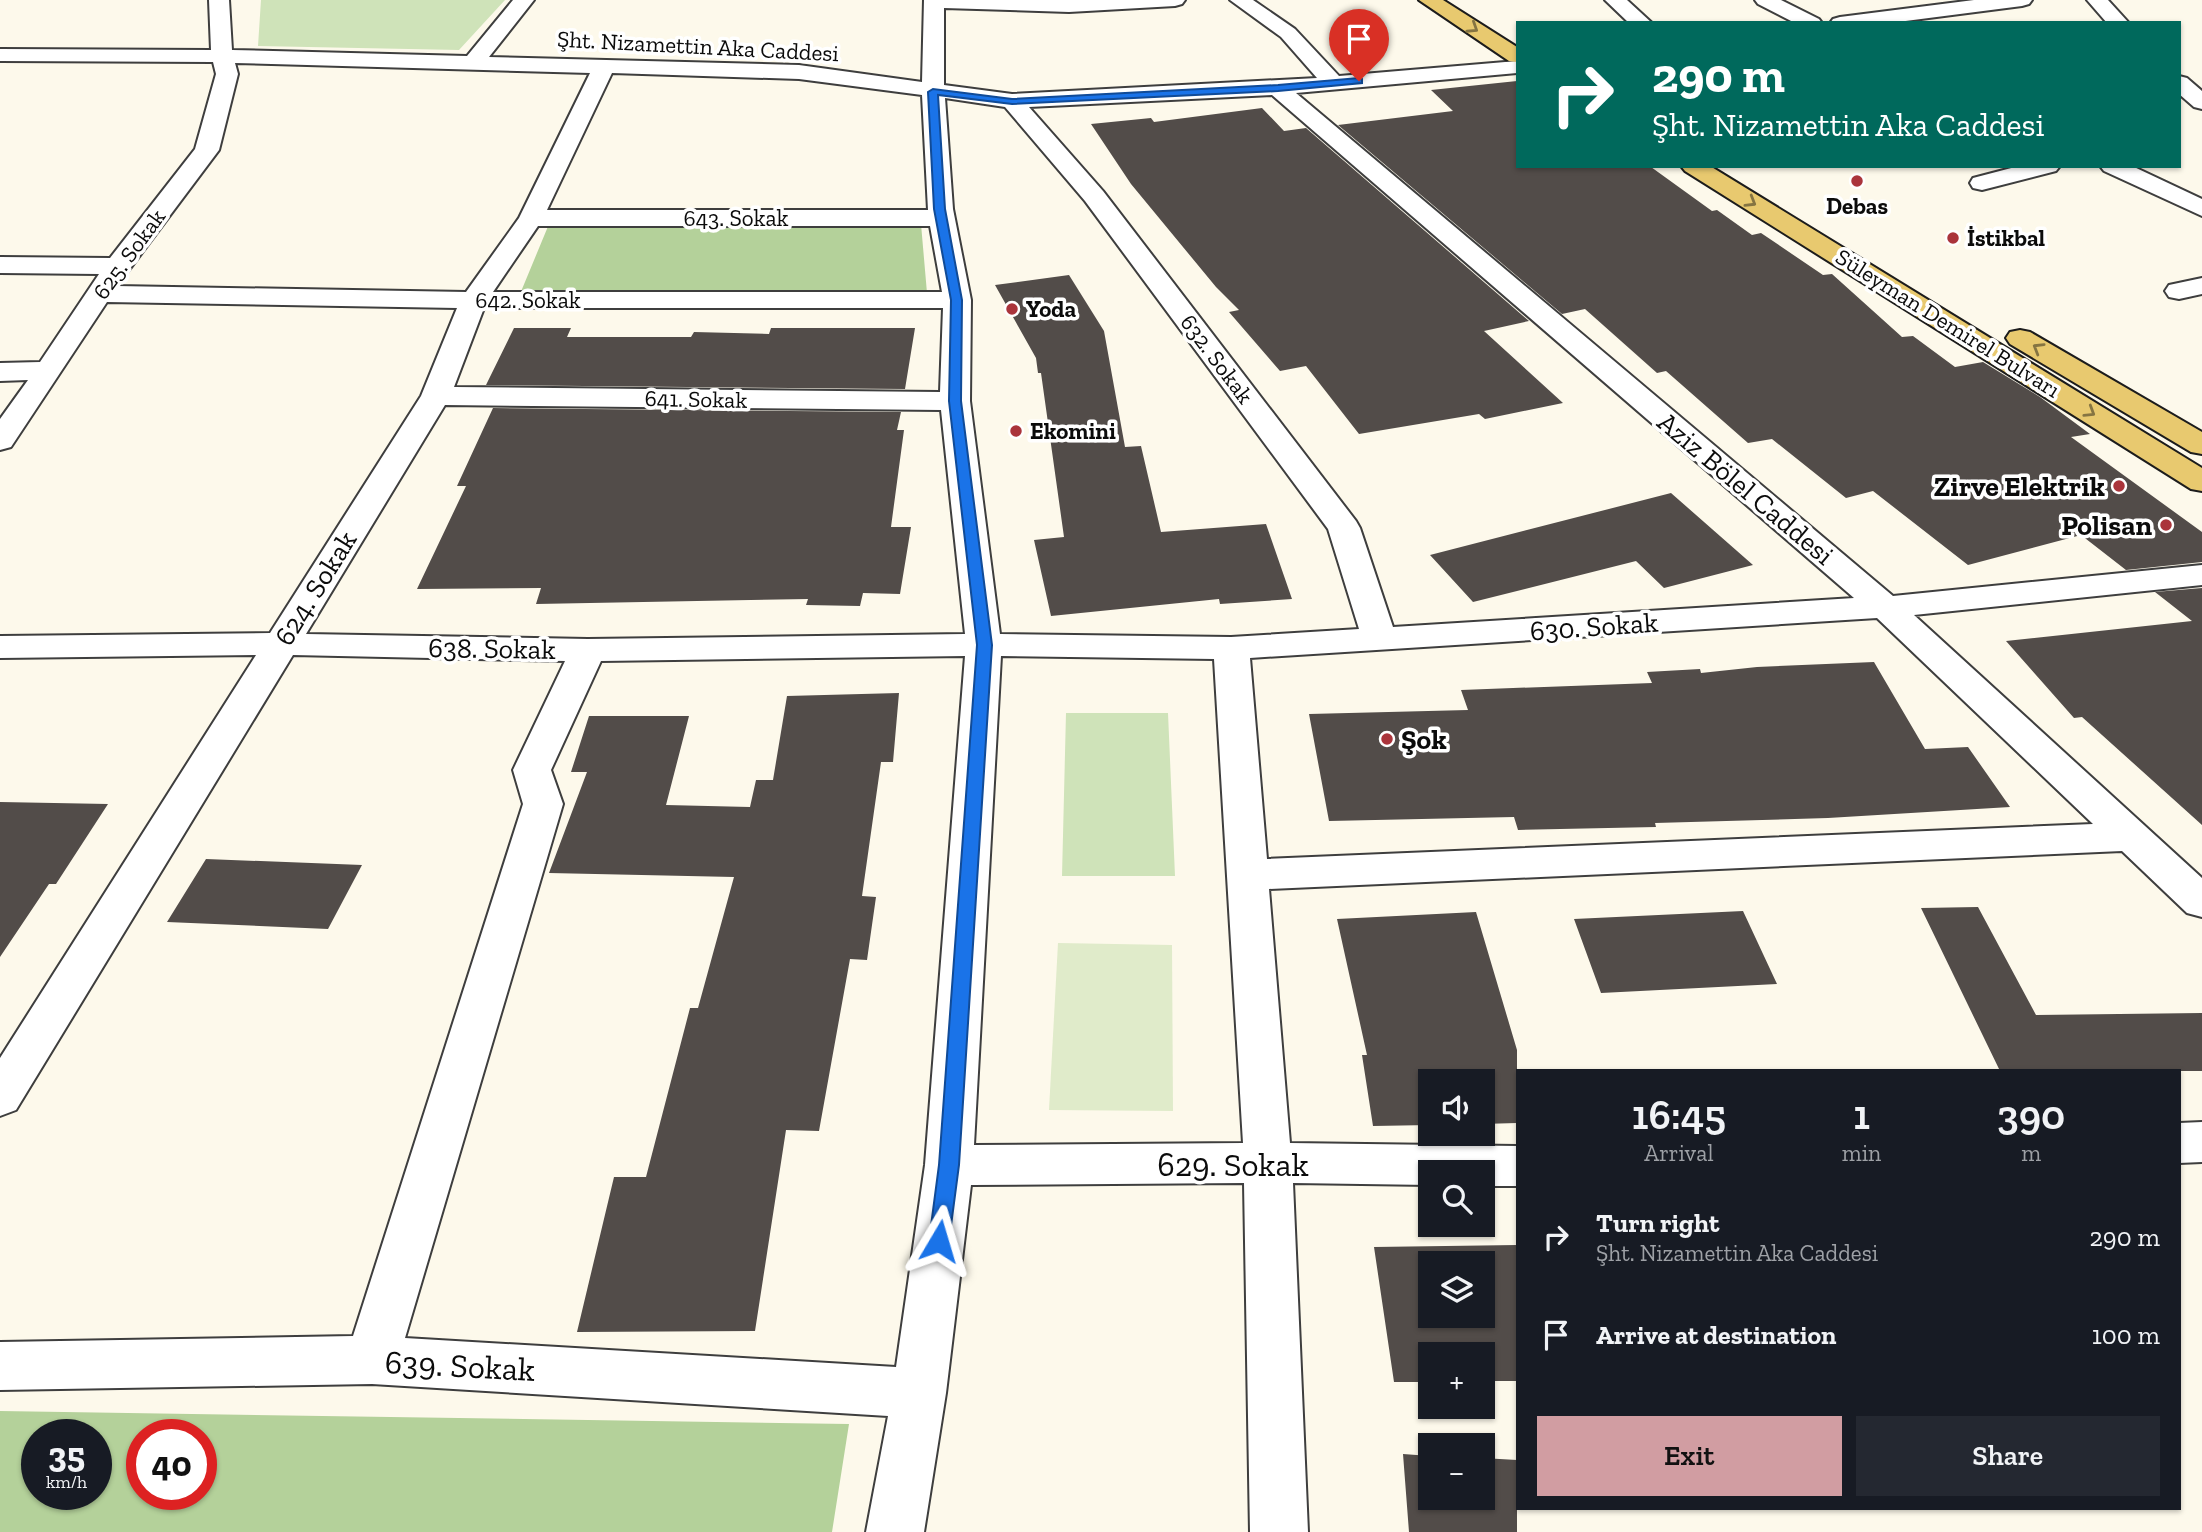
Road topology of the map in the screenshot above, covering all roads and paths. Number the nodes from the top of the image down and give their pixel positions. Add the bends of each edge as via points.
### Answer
1 (219, 0) edge
2 (524, 0) edge
3 (1175, 0) edge
4 (1240, 0) edge
5 (1429, 0) edge
6 (1466, 0) edge
7 (1615, 0) edge
8 (1765, 0) edge
9 (2022, 0) edge
10 (2097, 0) edge
11 (934, 1) edge
12 (1640, 21) edge
13 (1808, 21) edge
14 (1856, 21) edge
15 (2117, 21) edge
16 (1516, 31) edge
17 (0, 55) edge
18 (1516, 55) edge
19 (222, 56) junction
20 (474, 62) junction
21 (604, 66) junction
22 (1516, 67) edge
23 (2202, 81) edge
24 (2181, 82) edge
25 (1333, 83) junction
26 (2181, 84) edge
27 (1278, 88) junction
28 (933, 92) junction
29 (1012, 101) junction
30 (2202, 102) edge
31 (1696, 168) edge
32 (1739, 168) edge
33 (2040, 168) edge
34 (2116, 168) edge
35 (1982, 183) dead end
36 (2202, 208) edge
37 (531, 218) junction
38 (941, 218) junction
39 (0, 265) edge
40 (117, 266) junction
41 (100, 293) junction
42 (474, 300) junction
43 (957, 300) junction
44 (50, 371) junction
45 (0, 372) edge
46 (436, 396) junction
47 (955, 401) junction
48 (0, 441) edge
49 (2202, 445) edge
50 (2202, 482) edge
51 (2202, 575) edge
52 (1885, 607) junction
53 (1380, 640) junction
54 (280, 644) junction
55 (984, 645) junction
56 (0, 648) edge
57 (1231, 648) junction
58 (588, 650) junction
59 (2132, 836) junction
60 (1246, 875) junction
61 (2202, 902) edge
62 (0, 1097) edge
63 (2202, 1142) edge
64 (2181, 1143) edge
65 (1268, 1163) junction
66 (949, 1165) junction
67 (1516, 1166) edge
68 (372, 1360) junction
69 (0, 1366) edge
70 (919, 1393) junction
71 (895, 1532) edge
72 (1279, 1532) edge

1 - 19 street, 625. Sokak
2 - 20 street
3 - 11 street via 1069,6
4 - 25 street via 1288,33
5 -> 18 main road
6 - 16 main road
7 - 12 street
8 - 13 street
9 - 14 street
10 - 15 street
11 - 28 street
17 - 19 street, Şht. Nizamettin Aka Caddesi
19 - 20 street, Şht. Nizamettin Aka Caddesi
19 - 40 street, 625. Sokak via 227,74 207,149
20 - 21 street, Şht. Nizamettin Aka Caddesi
21 - 28 street, Şht. Nizamettin Aka Caddesi via 799,72
21 - 37 street, 624. Sokak
22 - 25 street, Şht. Nizamettin Aka Caddesi
23 - 24 street
25 - 27 street, Şht. Nizamettin Aka Caddesi
26 - 30 street
27 - 29 street, Şht. Nizamettin Aka Caddesi
27 - 52 street, Aziz Bölel Caddesi
28 - 29 street, Şht. Nizamettin Aka Caddesi
28 - 38 street
29 - 53 street, 632. Sokak via 1094,196 1344,528
31 -> 50 main road, Süleyman Demirel Bulvarı
49 -> 32 main road, Süleyman Demirel Bulvarı
33 - 35 street
34 - 36 street
37 - 38 street, 643. Sokak
37 - 42 street, 624. Sokak
38 - 43 street
39 - 40 street
40 - 41 street, 625. Sokak
41 - 42 street, 642. Sokak
41 - 44 street, 625. Sokak
42 - 43 street, 642. Sokak
42 - 46 street, 624. Sokak
43 - 47 street
44 - 45 street
44 - 48 street, 625. Sokak
46 - 47 street, 641. Sokak
46 - 54 street, 624. Sokak
47 - 55 street
51 - 52 street, 630. Sokak
52 - 53 street, 630. Sokak
52 - 59 street, Aziz Bölel Caddesi
53 - 57 street, 630. Sokak
54 - 56 street, 638. Sokak
54 - 58 street, 638. Sokak
54 - 62 street, 624. Sokak
55 - 57 street, 630. Sokak
55 - 58 street, 638. Sokak
55 - 66 street
57 - 60 street
58 - 68 street via 531,770 543,804
59 - 60 street
59 - 61 street, Aziz Bölel Caddesi
60 - 65 street
63 - 64 street
65 - 66 street, 629. Sokak
65 - 67 street, 629. Sokak
65 - 72 street
66 - 70 street
68 - 69 street, 639. Sokak
68 - 70 street, 639. Sokak
70 - 71 street

